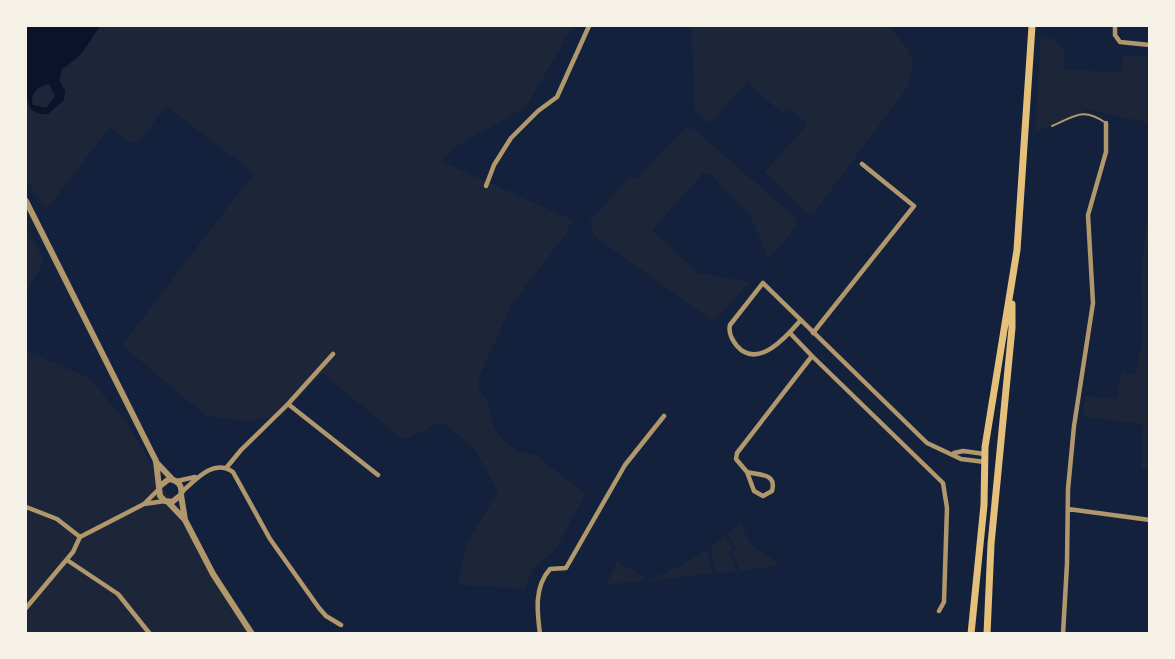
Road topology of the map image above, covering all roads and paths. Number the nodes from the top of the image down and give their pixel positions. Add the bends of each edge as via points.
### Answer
1 (589, 26) edge
2 (1032, 26) edge
3 (1114, 26) edge
4 (1149, 45) edge
5 (1106, 123) joint
6 (1052, 126) dead end
7 (862, 164) dead end
8 (486, 186) dead end
9 (26, 201) edge
10 (1012, 288) junction
11 (800, 321) junction
12 (790, 333) junction
13 (813, 333) junction
14 (333, 354) dead end
15 (812, 356) junction
16 (288, 404) junction
17 (664, 416) dead end
18 (954, 453) junction
19 (985, 454) junction
20 (1000, 455) junction
21 (156, 461) junction
22 (985, 462) junction
23 (999, 464) junction
24 (227, 467) junction
25 (747, 472) junction
26 (378, 475) dead end
27 (198, 477) junction
28 (175, 480) junction
29 (159, 487) junction
30 (182, 494) junction
31 (167, 502) junction
32 (144, 504) junction
33 (26, 507) edge
34 (1068, 509) junction
35 (185, 520) junction
36 (1149, 520) edge
37 (80, 537) junction
38 (67, 560) junction
39 (26, 608) edge
40 (939, 611) dead end
41 (341, 625) dead end
42 (147, 632) edge
43 (252, 633) edge
44 (540, 633) edge
45 (971, 633) edge
46 (987, 633) edge
47 (1063, 633) edge

1 - 8 street via 557,97 511,138
2 - 10 main road
3 - 4 street via 1120,42
5 - 6 lane via 1094,115 1081,114
5 - 34 street via 1106,152 1088,215 1093,303 1074,426
7 - 13 street via 914,206
9 - 21 street
10 - 19 main road
10 - 20 main road
11 - 12 street
11 - 12 street via 763,284 729,331 740,350 751,354 774,348
11 - 13 street
12 - 15 street
13 - 18 street via 927,442
14 - 16 street
15 - 25 street via 737,453 736,459
15 - 40 street via 943,483 947,508 944,602
16 - 24 street
16 - 26 street
17 - 44 street via 624,465 566,568 550,569 546,574 538,595
18 - 19 street
18 - 22 street via 961,459
19 - 20 main road
19 - 22 main road
20 - 23 main road
21 - 28 street
21 - 29 street
22 - 23 main road
22 - 45 main road
23 - 46 main road
24 - 27 street via 217,466
24 - 41 street via 270,539 319,608
25 - 25 street via 771,478 774,484 770,494 756,494
27 - 28 street
27 - 30 street
28 - 29 street via 165,480
28 - 30 street
29 - 31 street via 160,496
29 - 32 street
30 - 31 street via 176,501
30 - 35 street
31 - 32 street
31 - 35 street
32 - 37 street
33 - 37 street via 57,519
34 - 36 street
34 - 47 street
35 - 43 street via 213,574
37 - 38 street
38 - 39 street
38 - 42 street via 118,594

